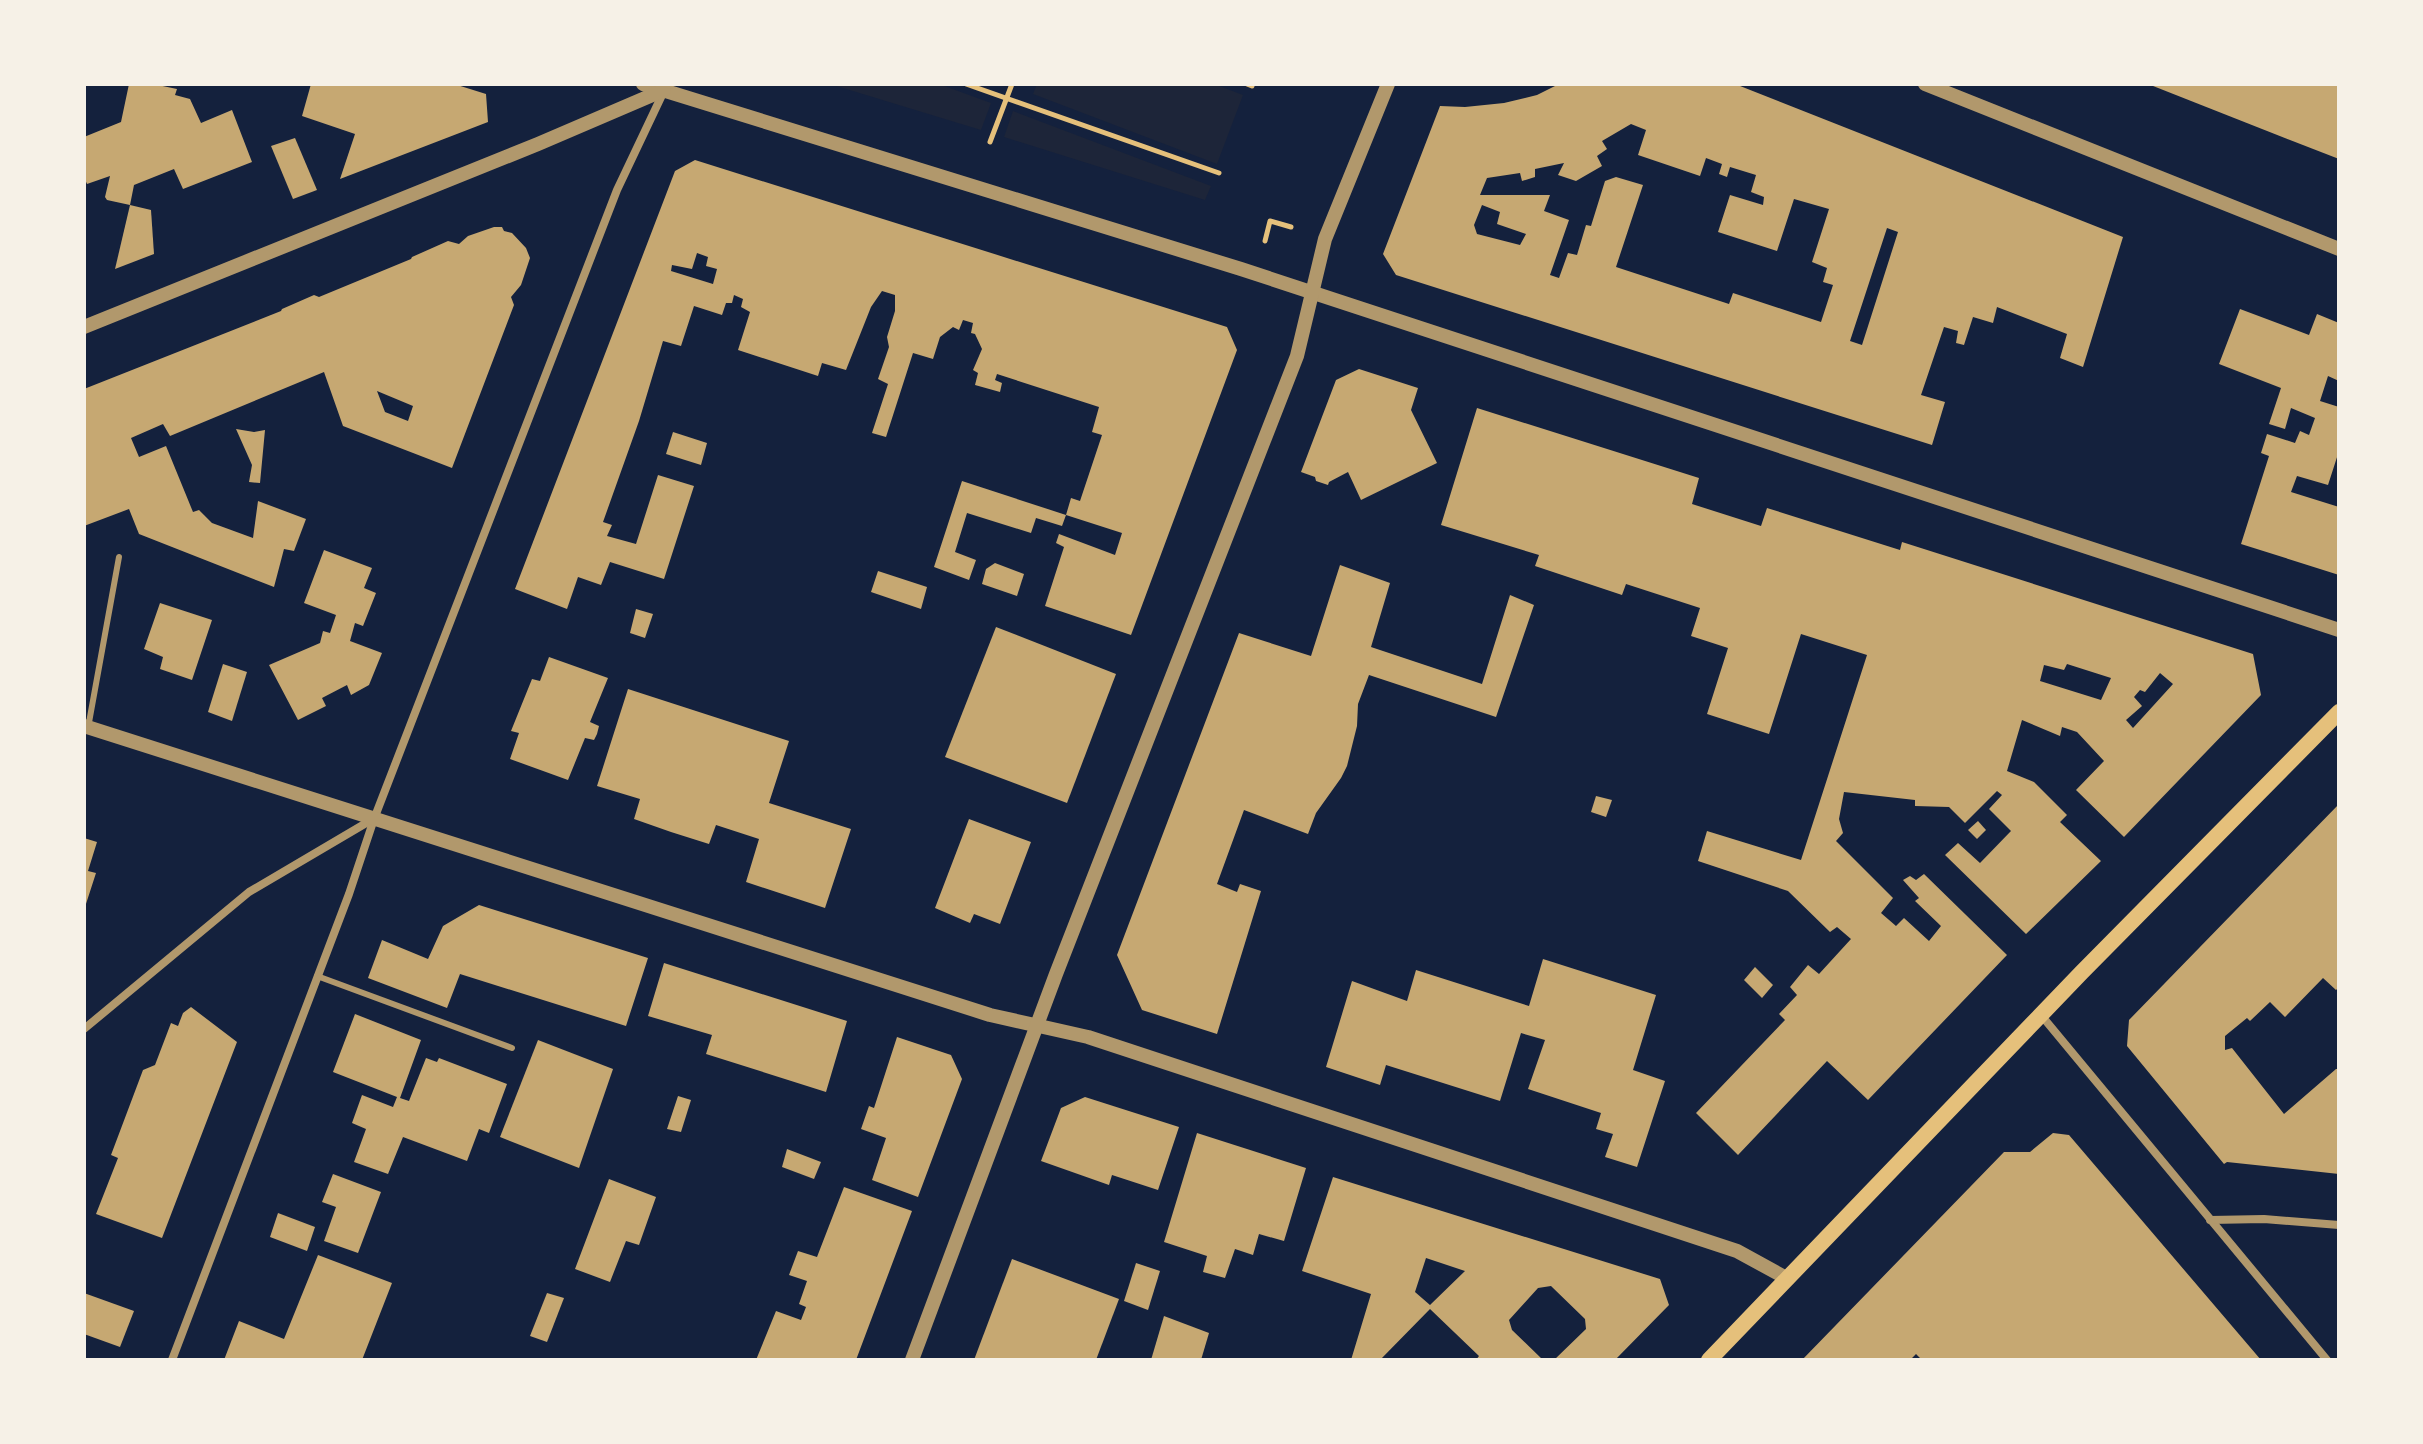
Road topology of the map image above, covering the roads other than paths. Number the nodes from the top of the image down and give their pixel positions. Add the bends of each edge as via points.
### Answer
1 (643, 84) edge
2 (1388, 84) edge
3 (1925, 84) edge
4 (665, 87) edge
5 (2339, 249) edge
6 (1312, 293) junction
7 (84, 327) edge
8 (119, 557) dead end
9 (2339, 630) edge
10 (2339, 712) edge
11 (86, 727) edge
12 (374, 819) junction
13 (317, 976) junction
14 (2040, 1015) junction
15 (1037, 1025) junction
16 (84, 1029) edge
17 (512, 1048) dead end
18 (2210, 1220) junction
19 (2339, 1225) edge
20 (1788, 1279) junction
21 (172, 1360) edge
22 (912, 1360) edge
23 (1709, 1360) edge
24 (2327, 1360) edge

1 - 4 street
2 - 6 street via 1325,239
3 - 5 street
4 - 6 street
4 - 7 street via 538,144
4 - 12 street via 617,190
6 - 9 street
6 - 15 street via 1297,356
8 - 11 lane
10 - 14 main road
11 - 12 street
12 - 13 street
12 - 15 street via 990,1015
12 - 16 street via 249,892
13 - 17 lane
13 - 21 street
14 - 18 street
14 - 20 main road
15 - 20 street via 1088,1037 1737,1251
15 - 22 street
18 - 19 street
18 - 24 street
20 - 23 main road

